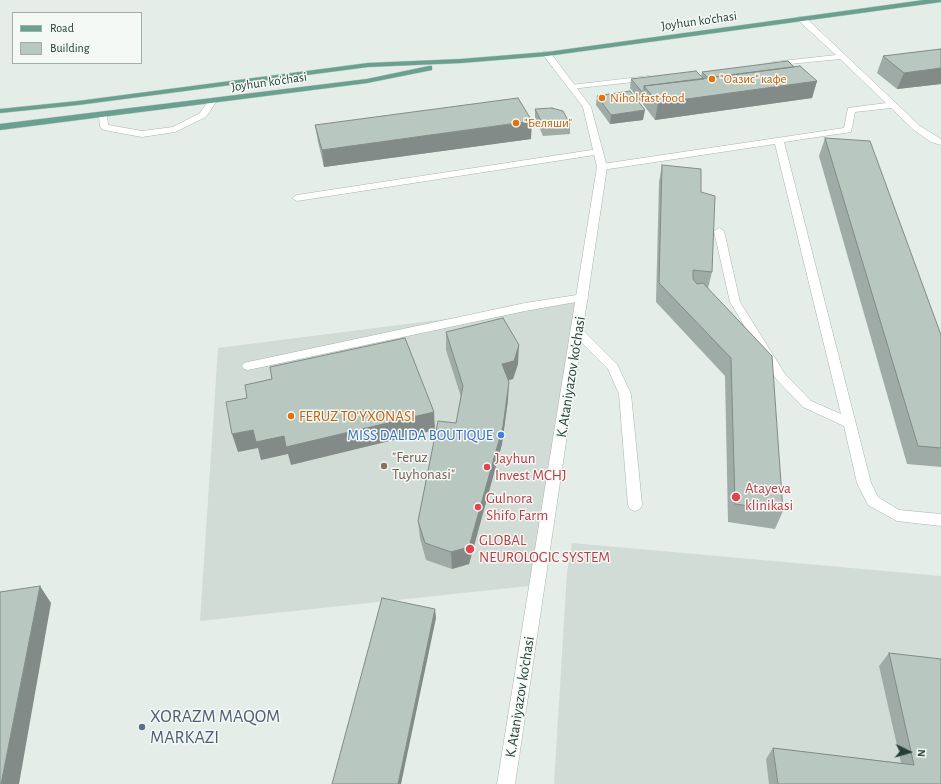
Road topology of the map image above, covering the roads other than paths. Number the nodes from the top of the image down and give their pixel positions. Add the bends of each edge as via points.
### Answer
1 (939, 0) edge
2 (802, 19) junction
3 (547, 54) junction
4 (840, 57) junction
5 (461, 61) junction
6 (761, 66) edge
7 (658, 77) edge
8 (572, 87) junction
9 (212, 102) junction
10 (892, 105) junction
11 (0, 111) edge
12 (103, 114) junction
13 (0, 127) edge
14 (779, 141) junction
15 (941, 142) edge
16 (598, 152) junction
17 (602, 167) junction
18 (297, 198) dead end
19 (719, 231) dead end
20 (583, 298) junction
21 (578, 332) junction
22 (248, 366) dead end
23 (849, 423) junction
24 (635, 505) dead end
25 (941, 520) edge
26 (506, 784) edge

1 - 2 main road, Joyhun ko'chasi
2 - 3 main road, Joyhun ko'chasi
2 - 4 street
3 - 5 main road, Joyhun ko'chasi
3 - 8 street, K.Ataniyazov ko'chasi
4 - 6 street
4 - 10 street
5 - 9 main road, Joyhun ko'chasi via 367,81
5 - 11 main road, Joyhun ko'chasi via 368,65
7 - 8 street
8 - 16 street, K.Ataniyazov ko'chasi via 587,107
9 - 12 main road, Joyhun ko'chasi
9 - 12 street via 203,115 176,129 142,134 104,127
10 - 14 street via 851,110 848,130
10 - 15 street via 917,128
12 - 13 main road, Joyhun ko'chasi
14 - 17 street
14 - 23 street
16 - 17 street, K.Ataniyazov ko'chasi
16 - 18 street
17 - 20 street, K.Ataniyazov ko'chasi
19 - 23 street via 735,302 781,377 807,404
20 - 21 street, K.Ataniyazov ko'chasi
20 - 22 street via 525,307
21 - 24 street via 613,367 625,394
21 - 26 street, K.Ataniyazov ko'chasi
23 - 25 street via 864,483 873,501 898,515

